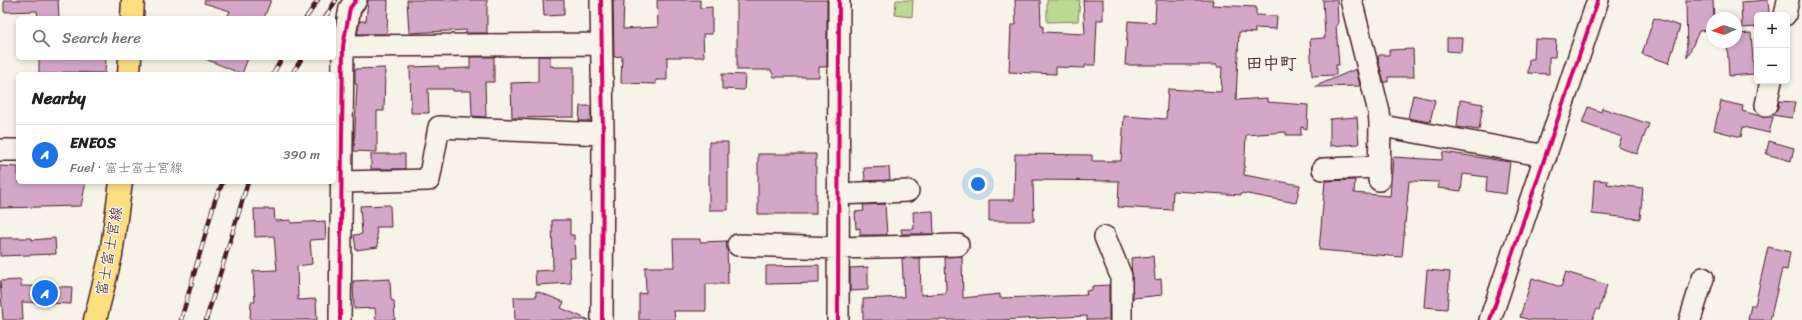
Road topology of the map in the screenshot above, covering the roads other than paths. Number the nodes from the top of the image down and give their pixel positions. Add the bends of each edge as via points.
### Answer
1 (133, 0) edge
2 (356, 0) edge
3 (601, 0) edge
4 (838, 0) edge
5 (1351, 0) edge
6 (1598, 0) edge
7 (1788, 0) edge
8 (1786, 12) edge
9 (132, 16) edge
10 (600, 44) junction
11 (343, 46) junction
12 (130, 60) edge
13 (129, 72) edge
14 (1770, 84) edge
15 (1766, 105) dead end
16 (1380, 123) junction
17 (603, 134) junction
18 (0, 150) edge
19 (16, 150) edge
20 (1546, 156) junction
21 (1323, 169) dead end
22 (341, 182) junction
23 (121, 184) edge
24 (908, 191) dead end
25 (838, 194) junction
26 (1106, 237) dead end
27 (738, 245) dead end
28 (958, 245) dead end
29 (838, 248) junction
30 (1702, 278) dead end
31 (95, 320) edge
32 (340, 320) edge
33 (602, 320) edge
34 (838, 320) edge
35 (1121, 320) edge
36 (1490, 320) edge
37 (1690, 320) edge

1 - 9 main road
2 - 11 street via 350,8
3 - 10 street
4 - 25 street
5 - 16 street
6 - 20 street
7 - 8 street
10 - 11 street
10 - 17 street
11 - 22 street
12 - 13 main road
14 - 15 street
16 - 20 street via 1388,127
16 - 21 street via 1379,173
17 - 22 street via 439,127 429,180
17 - 33 street
18 - 19 street
20 - 36 street
22 - 32 street
23 - 31 main road, 富士富士宮線 via 111,255
24 - 25 street
25 - 29 street
26 - 35 street via 1121,276
27 - 29 street
28 - 29 street
29 - 34 street
30 - 37 street

